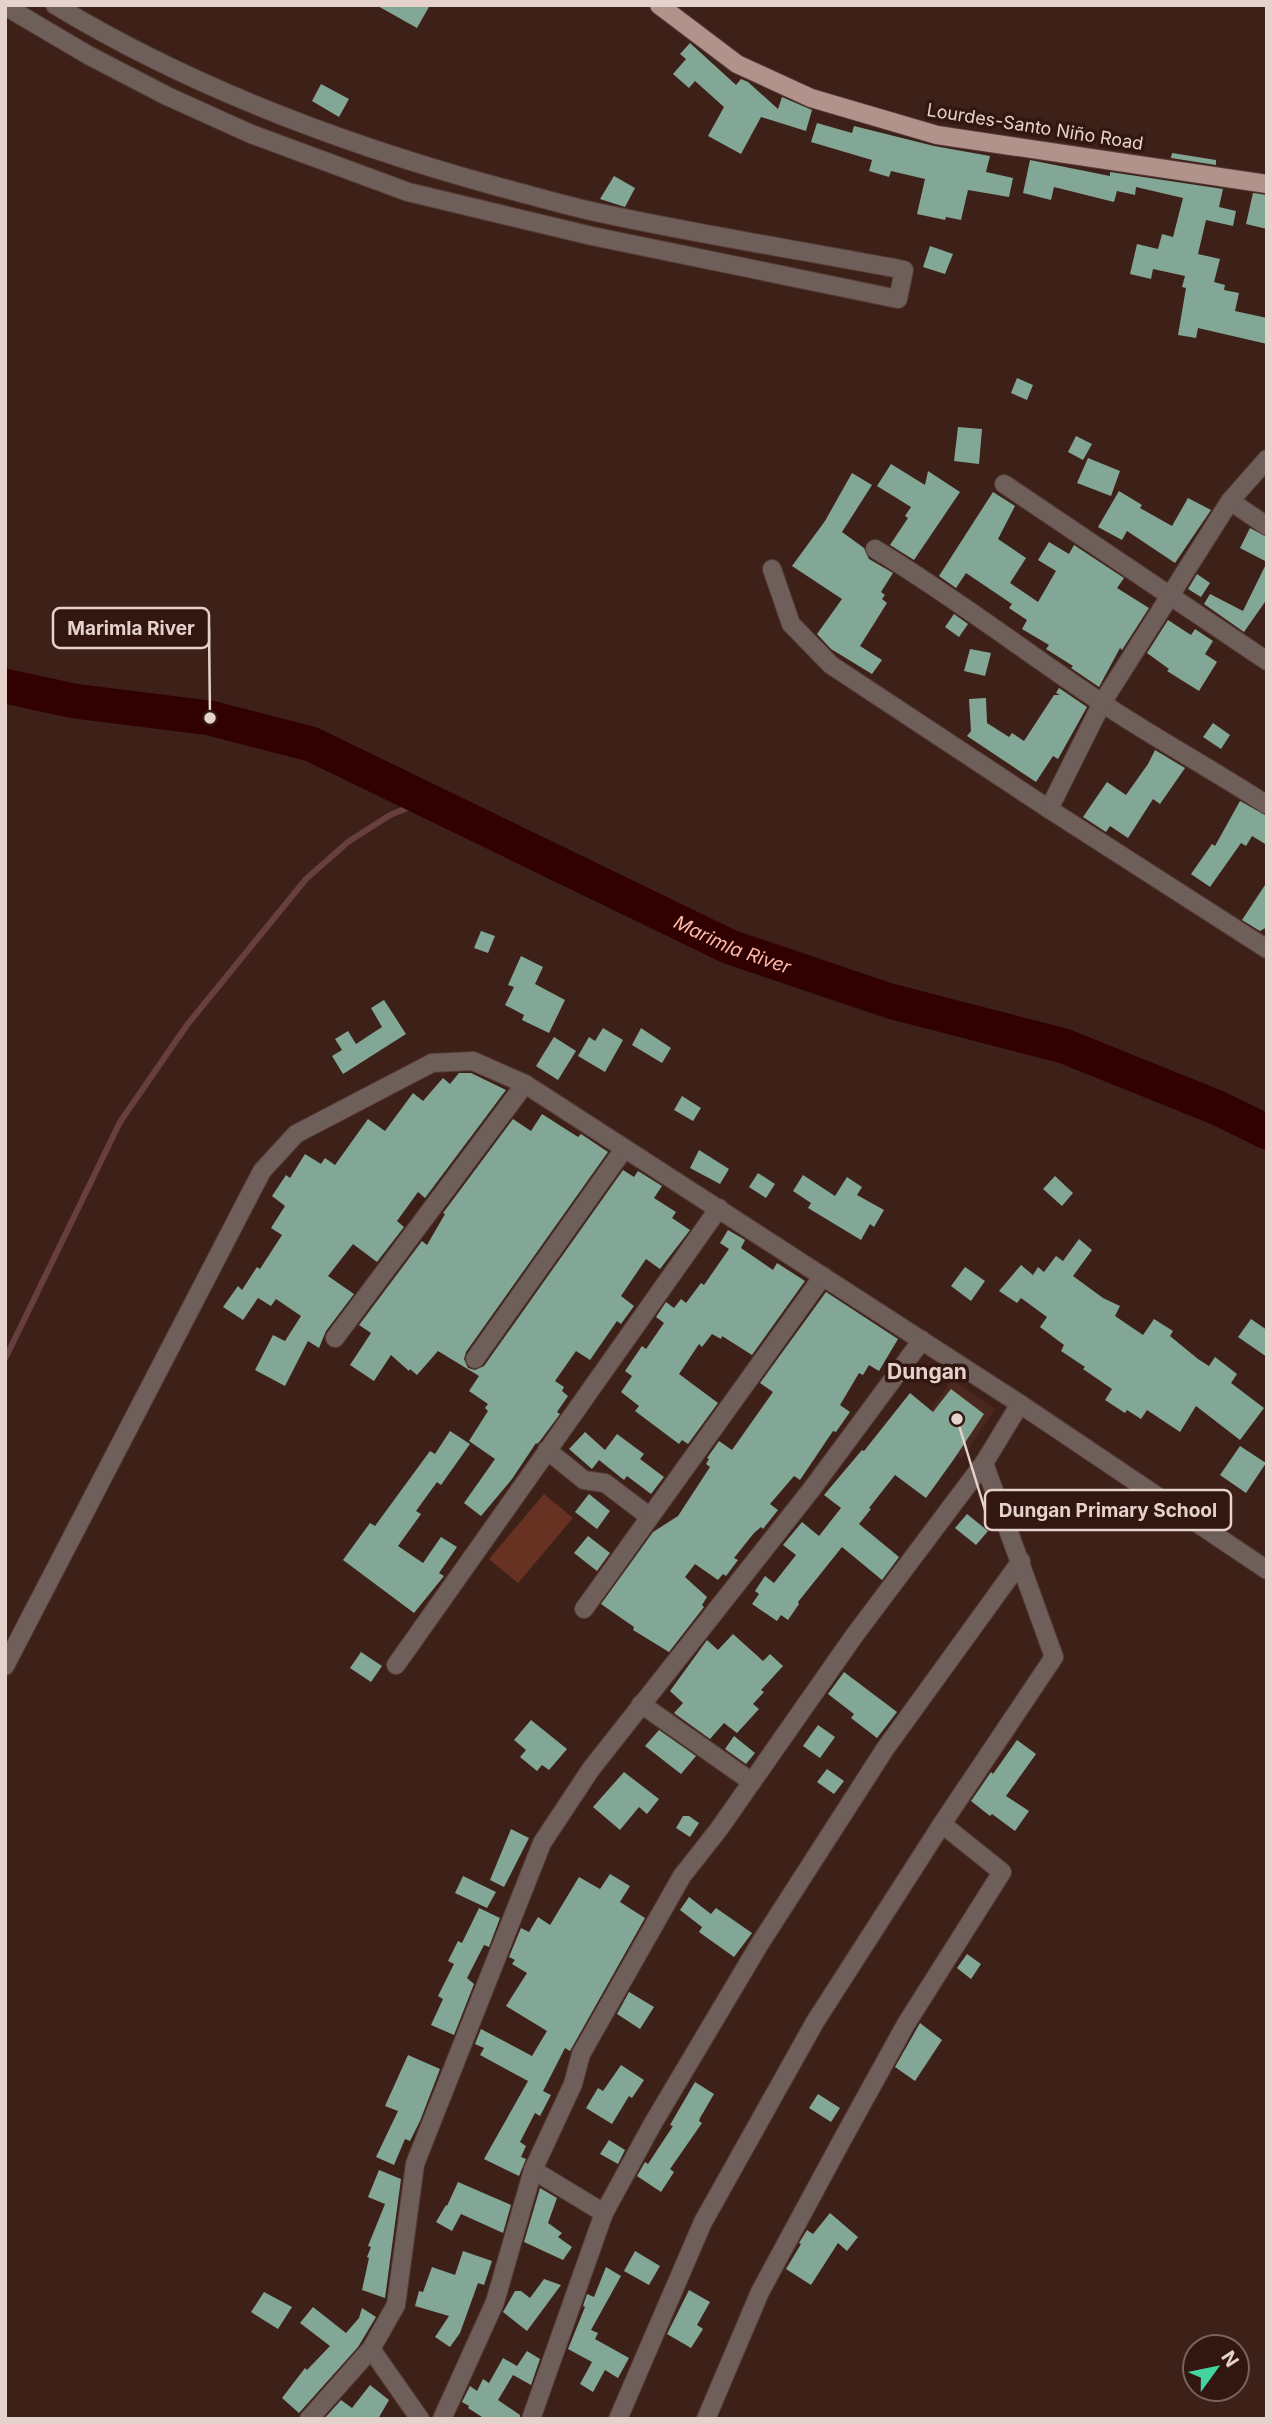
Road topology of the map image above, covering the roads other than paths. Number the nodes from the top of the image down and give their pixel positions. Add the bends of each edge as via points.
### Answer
1 (55, 5) edge
2 (659, 5) edge
3 (5, 6) edge
4 (1267, 184) edge
5 (1267, 459) edge
6 (1004, 484) dead end
7 (1230, 501) junction
8 (1267, 526) edge
9 (875, 549) dead end
10 (772, 569) dead end
11 (1169, 597) junction
12 (1267, 661) edge
13 (1101, 703) junction
14 (1267, 805) edge
15 (1049, 809) junction
16 (1267, 949) edge
17 (525, 1084) junction
18 (624, 1149) junction
19 (719, 1208) junction
20 (823, 1276) junction
21 (335, 1338) dead end
22 (922, 1340) junction
23 (475, 1359) dead end
24 (1020, 1404) junction
25 (547, 1450) junction
26 (984, 1463) junction
27 (650, 1517) junction
28 (1021, 1560) junction
29 (1267, 1570) edge
30 (584, 1609) dead end
31 (396, 1665) dead end
32 (5, 1666) edge
33 (642, 1704) junction
34 (752, 1782) junction
35 (942, 1824) junction
36 (533, 2170) junction
37 (604, 2213) junction
38 (371, 2348) junction
39 (416, 2417) edge
40 (309, 2419) edge
41 (442, 2419) edge
42 (531, 2419) edge
43 (618, 2419) edge
44 (706, 2419) edge

1 - 3 street via 183,74 265,110 416,164 590,211 904,270 898,299 592,236 408,192 251,134 167,96
2 - 4 main road, Lourdes-Santo Niño Road via 737,64 811,97 937,135
5 - 7 street
6 - 11 street
7 - 8 street
7 - 11 street
9 - 13 street
10 - 15 street via 791,624 831,665
11 - 12 street
11 - 13 street
13 - 14 street
13 - 15 street
15 - 16 street
17 - 18 street
17 - 21 street
17 - 32 street via 473,1060 432,1063 296,1134 262,1171
18 - 19 street
18 - 23 street
19 - 20 street
19 - 25 street
20 - 22 street
20 - 27 street
22 - 24 street
22 - 33 street
24 - 26 street
24 - 29 street
25 - 27 street via 584,1480 605,1483
25 - 31 street
26 - 28 street
26 - 34 street
27 - 30 street
28 - 35 street via 1054,1657
28 - 37 street via 885,1749 759,1945
33 - 34 street
33 - 38 street via 542,1843 415,2164 396,2305
34 - 36 street via 682,1876 581,2054 573,2084
35 - 43 street via 815,2022 703,2222
35 - 44 street via 1002,1872 906,2024 841,2142 760,2292
36 - 37 street
36 - 41 street via 495,2302
37 - 42 street
38 - 39 street
38 - 40 street

